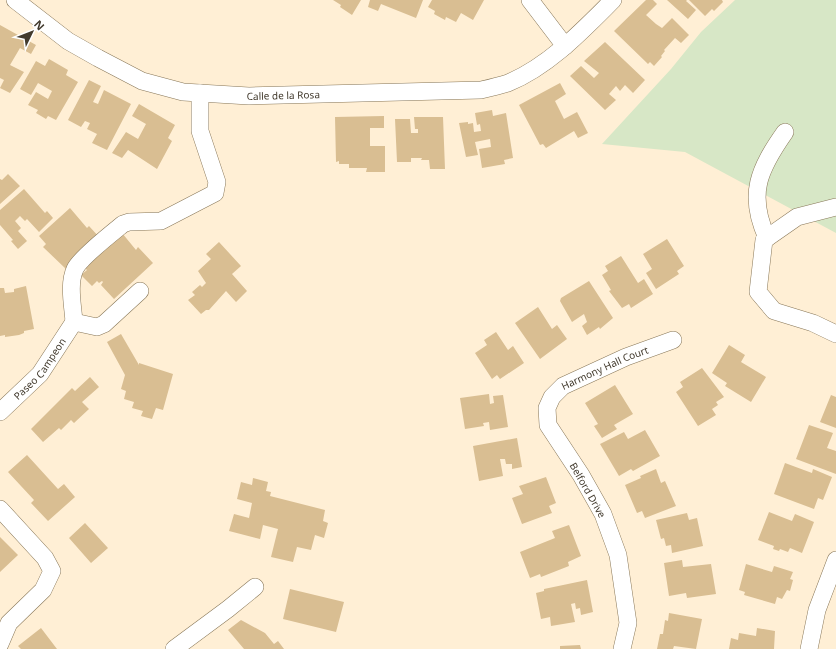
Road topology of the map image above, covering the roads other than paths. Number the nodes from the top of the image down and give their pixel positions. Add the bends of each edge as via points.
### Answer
1 (15, 0) edge
2 (530, 0) edge
3 (613, 0) edge
4 (565, 46) junction
5 (200, 93) junction
6 (785, 132) dead end
7 (836, 207) edge
8 (767, 238) junction
9 (140, 292) dead end
10 (74, 322) junction
11 (836, 334) edge
12 (673, 340) dead end
13 (547, 408) joint
14 (0, 412) edge
15 (0, 509) edge
16 (836, 560) edge
17 (255, 587) dead end
18 (0, 644) edge
19 (174, 649) edge
20 (622, 649) edge
21 (809, 649) edge

1 - 5 street, Calle de la Rosa via 68,41 142,81 183,92
2 - 4 street
3 - 4 street, Calle de la Rosa
4 - 5 street, Calle de la Rosa via 514,80 481,90 249,96
5 - 10 street via 200,131 217,182 215,193 161,222 122,224 84,258 75,268 73,278
6 - 8 street via 770,154 761,175 756,202 759,219
7 - 8 street via 797,217
8 - 11 street via 764,240 758,292 774,311 813,323
9 - 10 street via 104,324 97,327
10 - 14 street, Paseo Campeon via 40,374
12 - 13 street, Harmony Hall Court via 626,357 563,386
13 - 20 street, Belford Drive via 548,425 581,474 603,514 618,555 628,623
15 - 18 street via 45,558 52,571 43,590 8,624
16 - 21 street via 817,610
17 - 19 street

